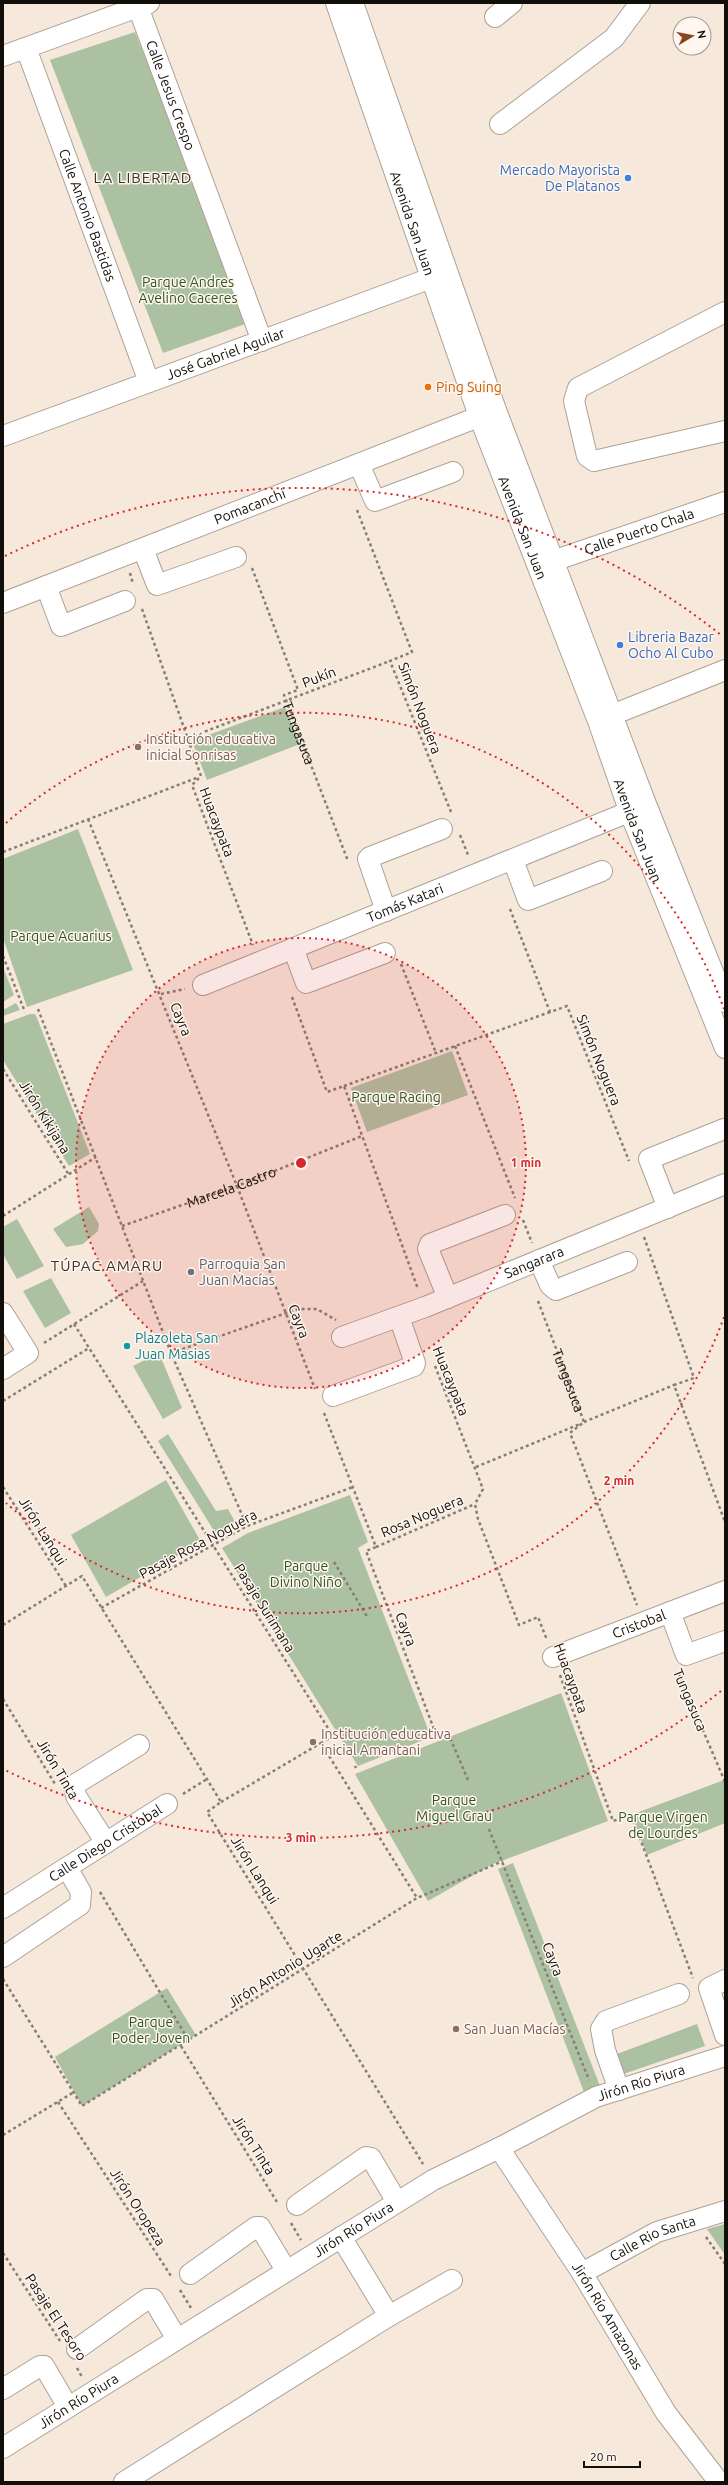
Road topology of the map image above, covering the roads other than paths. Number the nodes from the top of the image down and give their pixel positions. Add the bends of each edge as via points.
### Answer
1 (336, 3) edge
2 (352, 3) edge
3 (512, 3) edge
4 (640, 3) edge
5 (143, 5) edge
6 (495, 17) dead end
7 (26, 48) junction
8 (3, 56) edge
9 (500, 124) dead end
10 (439, 275) junction
11 (725, 312) edge
12 (262, 341) junction
13 (149, 382) junction
14 (488, 413) junction
15 (725, 431) edge
16 (3, 436) edge
17 (359, 464) junction
18 (453, 472) dead end
19 (725, 502) edge
20 (143, 549) junction
21 (243, 561) road end
22 (554, 561) junction
23 (46, 586) junction
24 (133, 598) road end
25 (3, 603) edge
26 (725, 670) edge
27 (612, 715) junction
28 (638, 809) junction
29 (451, 825) road end
30 (513, 860) junction
31 (602, 871) dead end
32 (386, 911) junction
33 (293, 948) junction
34 (392, 955) road end
35 (203, 985) road end
36 (725, 1002) edge
37 (725, 1048) edge
38 (724, 1129) edge
39 (725, 1184) edge
40 (668, 1208) junction
41 (514, 1211) road end
42 (539, 1260) junction
43 (627, 1262) dead end
44 (448, 1298) junction
45 (3, 1313) edge
46 (399, 1317) junction
47 (342, 1337) road end
48 (3, 1369) edge
49 (324, 1400) road end
50 (725, 1591) edge
51 (670, 1612) junction
52 (725, 1641) edge
53 (553, 1657) road end
54 (138, 1745) dead end
55 (168, 1804) road end
56 (106, 1843) junction
57 (67, 1868) junction
58 (3, 1908) edge
59 (3, 1957) edge
60 (725, 1980) edge
61 (687, 1989) road end
62 (725, 2034) edge
63 (725, 2056) edge
64 (619, 2090) junction
65 (499, 2148) junction
66 (397, 2202) junction
67 (289, 2211) road end
68 (725, 2211) edge
69 (340, 2237) junction
70 (286, 2270) junction
71 (582, 2273) junction
72 (190, 2274) dead end
73 (452, 2280) dead end
74 (389, 2316) junction
75 (177, 2339) junction
76 (71, 2353) road end
77 (3, 2389) edge
78 (68, 2407) junction
79 (3, 2448) edge
80 (124, 2482) edge
81 (719, 2482) edge

1 - 10 street, Avenida San Juan
2 - 10 street, Avenida San Juan
3 - 6 street
4 - 9 street via 614,38
5 - 7 street
5 - 12 street, Calle Jesus Crespo
7 - 8 street
7 - 13 street, Calle Antonio Bastidas
10 - 12 street, José Gabriel Aguilar
10 - 14 street, Avenida San Juan
11 - 15 street via 578,388 574,401 587,456 594,461
12 - 13 street, José Gabriel Aguilar
13 - 16 street, José Gabriel Aguilar
14 - 17 street, Pomacanchi
14 - 22 street, Avenida San Juan
14 - 28 street, Avenida San Juan via 598,721
17 - 18 street via 375,501
17 - 20 street, Pomacanchi
19 - 22 street, Calle Puerto Chala
20 - 21 street via 157,585
20 - 23 street, Pomacanchi
22 - 27 street, Avenida San Juan
23 - 24 street via 61,626
23 - 25 street, Pomacanchi
26 - 27 street
27 - 28 street, Avenida San Juan
28 - 30 street, Tomás Katari
28 - 36 street, Avenida San Juan
28 - 37 street, Avenida San Juan
29 - 32 street via 370,856 368,859
30 - 31 street via 528,900
30 - 32 street, Tomás Katari
32 - 33 street, Tomás Katari
33 - 34 street via 306,983
33 - 35 street, Tomás Katari
38 - 40 street via 649,1159
39 - 40 street, Sangarara
40 - 42 street, Sangarara
41 - 44 street via 430,1244 428,1249
42 - 43 street via 550,1285 556,1290
42 - 44 street, Sangarara
44 - 46 street, Sangarara
45 - 48 street via 28,1353
46 - 47 street, Sangarara
46 - 49 street via 414,1366
50 - 51 street, Cristobal
51 - 52 street via 686,1655
51 - 53 street, Cristobal
54 - 56 street via 74,1785 76,1796
55 - 56 street, Calle Diego Cristobal
56 - 57 street, Calle Diego Cristobal
57 - 58 street, Calle Diego Cristobal
57 - 59 street via 81,1892 80,1905
60 - 62 street via 709,1988
61 - 64 street via 606,2021 601,2029 605,2050
63 - 64 street, Jirón Río Piura
64 - 65 street, Jirón Río Piura via 596,2097
65 - 66 street, Jirón Río Piura via 433,2180
65 - 71 street, Jirón Río Amazonas
66 - 67 street via 371,2158 366,2157
66 - 69 street, Jirón Río Piura
68 - 71 street, Calle Rio Santa via 657,2232
69 - 70 street, Jirón Río Piura
69 - 74 street
70 - 72 street via 260,2227 256,2227
70 - 75 street, Jirón Río Piura
71 - 81 street, Jirón Río Amazonas via 666,2413
73 - 74 street
74 - 80 street
75 - 76 street via 153,2299 147,2299
75 - 78 street, Jirón Río Piura
77 - 78 street via 44,2366
78 - 79 street, Jirón Río Piura

